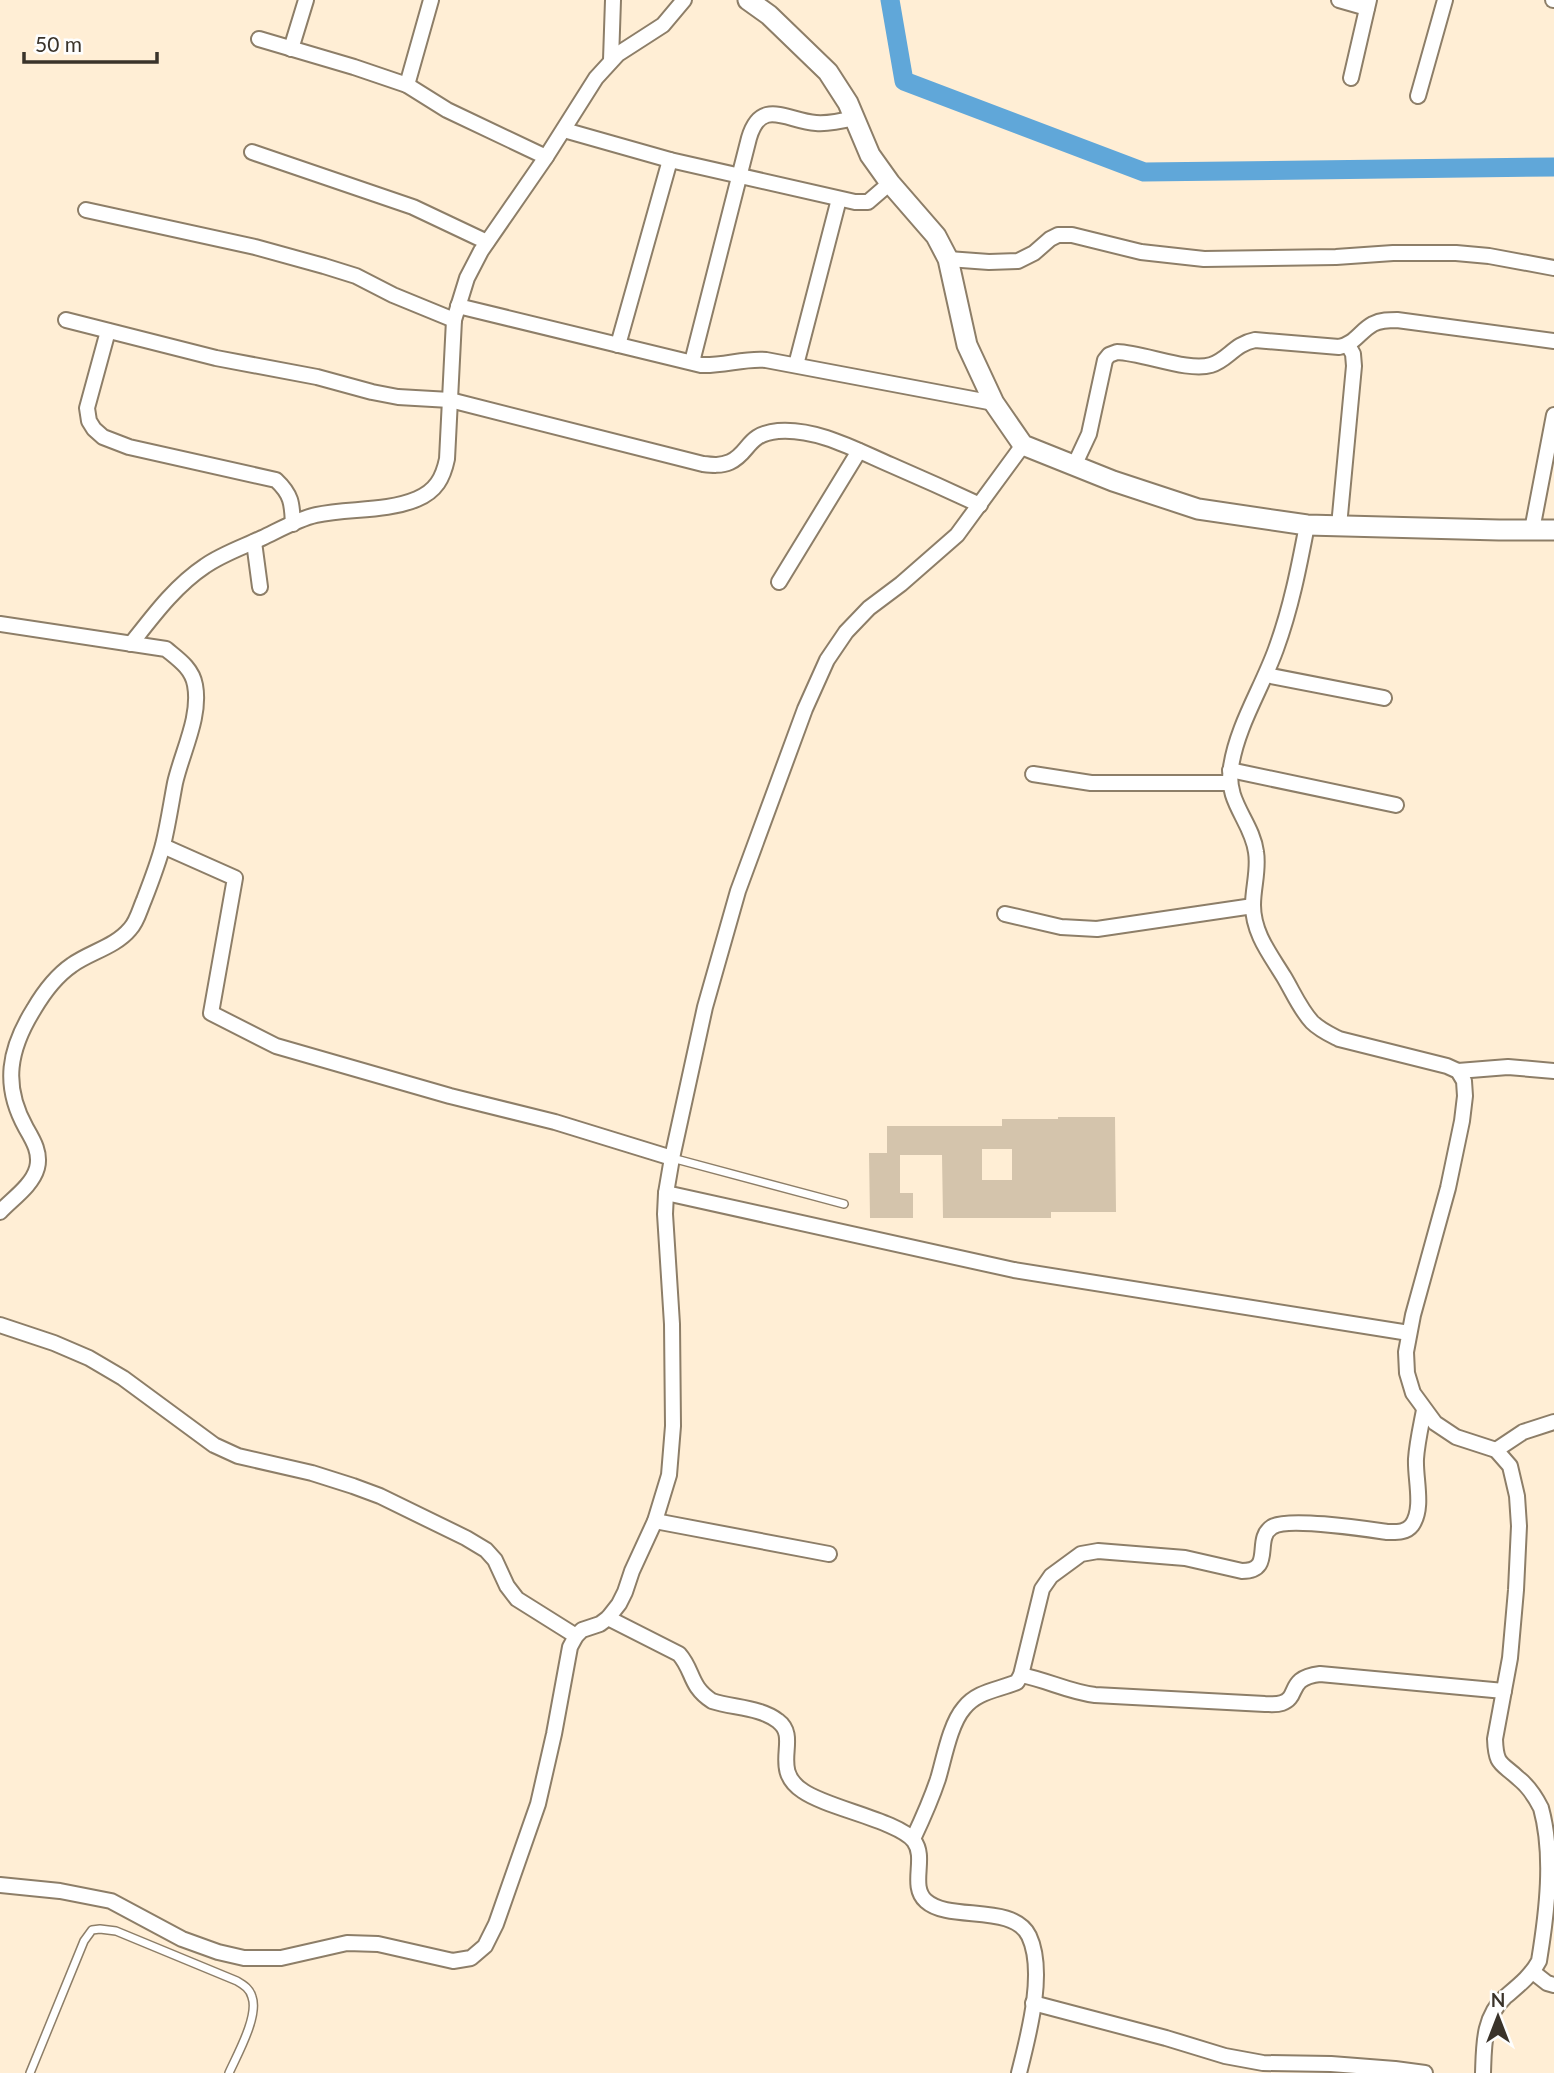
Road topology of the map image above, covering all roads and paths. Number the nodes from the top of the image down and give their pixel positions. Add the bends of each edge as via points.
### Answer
1 (306, 0) edge
2 (431, 0) edge
3 (613, 0) edge
4 (684, 0) edge
5 (748, 0) edge
6 (1339, 0) edge
7 (1445, 0) edge
8 (1368, 4) edge
9 (259, 39) dead end
10 (291, 49) junction
11 (611, 61) junction
12 (1351, 78) dead end
13 (407, 85) junction
14 (1418, 96) dead end
15 (854, 118) junction
16 (564, 130) junction
17 (252, 152) dead end
18 (546, 157) junction
19 (670, 160) junction
20 (739, 177) junction
21 (890, 183) junction
22 (839, 199) junction
23 (86, 210) dead end
24 (487, 242) junction
25 (948, 259) junction
26 (1554, 268) edge
27 (456, 313) junction
28 (66, 320) dead end
29 (108, 331) junction
30 (1554, 341) edge
31 (618, 345) junction
32 (1348, 345) junction
33 (692, 362) junction
34 (796, 365) junction
35 (450, 400) junction
36 (994, 403) junction
37 (1554, 415) edge
38 (1023, 445) junction
39 (859, 451) junction
40 (1074, 466) junction
41 (980, 505) junction
42 (293, 524) junction
43 (1307, 525) junction
44 (1339, 526) junction
45 (1532, 530) junction
46 (1554, 530) edge
47 (254, 542) junction
48 (779, 582) dead end
49 (260, 587) dead end
50 (0, 624) edge
51 (131, 644) junction
52 (1266, 675) junction
53 (1384, 698) dead end
54 (1033, 775) dead end
55 (1230, 776) junction
56 (1396, 805) dead end
57 (163, 846) junction
58 (1253, 906) junction
59 (1005, 914) dead end
60 (1554, 1070) edge
61 (1458, 1072) junction
62 (671, 1158) junction
63 (666, 1193) junction
64 (844, 1204) dead end
65 (0, 1212) edge
66 (0, 1325) edge
67 (1409, 1333) junction
68 (1424, 1410) junction
69 (1554, 1422) edge
70 (1496, 1450) junction
71 (655, 1521) junction
72 (829, 1554) dead end
73 (608, 1618) junction
74 (576, 1636) junction
75 (1021, 1675) junction
76 (1504, 1691) junction
77 (914, 1839) junction
78 (0, 1885) edge
79 (1533, 1972) junction
80 (1554, 1985) edge
81 (1033, 2003) junction
82 (1483, 2072) edge
83 (30, 2073) edge
84 (229, 2073) edge
85 (1019, 2073) edge
86 (1425, 2073) edge
87 (1468, 2073) edge

1 - 10 street
2 - 13 street
3 - 11 street
4 - 11 street via 663,25
5 - 15 street via 828,72
6 - 8 street
7 - 14 street
8 - 12 street
9 - 10 street
10 - 13 street
11 - 16 street
13 - 18 street via 447,110
15 - 20 street via 818,123 761,115 752,129
15 - 21 street via 870,155
16 - 18 street
16 - 19 street
17 - 24 street via 414,207
18 - 24 street
19 - 20 street
19 - 31 street
20 - 22 street
20 - 33 street
21 - 22 street via 868,202
21 - 25 street via 936,236
22 - 34 street
23 - 27 street via 256,247 356,276 393,295
24 - 27 street via 467,278
25 - 26 street via 1018,261 1058,235 1072,235 1141,252 1204,259 1446,252
25 - 36 street via 967,345
27 - 31 street
27 - 35 street
28 - 29 street
29 - 35 street via 372,392
29 - 42 street via 87,408 94,429 129,446 276,480 290,497
30 - 32 street via 1383,320
31 - 33 street
32 - 40 street via 1255,340 1212,365 1201,366 1126,352 1109,355 1101,370 1089,434
32 - 44 street via 1354,366
33 - 34 street via 712,365 754,359
34 - 36 street
35 - 39 street via 703,464 731,461 751,440 778,431 826,438
35 - 42 street via 447,459 443,477 432,491 380,508 340,510
36 - 38 street
37 - 45 street
38 - 40 street
38 - 41 street
39 - 41 street
39 - 48 street
40 - 43 street via 1198,509
41 - 62 street via 957,535 869,608 827,660 738,891 705,1007
42 - 47 street
43 - 44 street
43 - 52 street via 1291,606
44 - 45 street
45 - 46 street
47 - 49 street
47 - 51 street via 204,567 175,591
50 - 51 street
51 - 57 street via 166,649 186,664 195,683 196,707
52 - 53 street
52 - 55 street via 1235,746
54 - 55 street via 1091,783
55 - 56 street
55 - 58 street via 1235,804 1256,852
57 - 62 street via 236,878 211,1013 276,1046
57 - 65 street via 132,928 54,980 33,1009 12,1054 15,1102 38,1155 29,1181
58 - 59 street via 1097,929 1060,927
58 - 61 street via 1255,925 1269,955 1301,1007 1324,1032
60 - 61 street via 1508,1067
61 - 67 street via 1465,1096 1460,1133
62 - 63 street
62 - 64 lane
63 - 67 street via 1014,1269
63 - 71 street via 673,1426 668,1475
66 - 74 street via 89,1358 214,1446 353,1486 466,1538 495,1560 517,1599
67 - 68 street via 1407,1373
68 - 70 street via 1456,1437
68 - 75 street via 1416,1461 1416,1514 1408,1529 1387,1532 1283,1523 1265,1534 1262,1558 1251,1571 1185,1558 1098,1551 1081,1554 1051,1576 1042,1589
69 - 70 street via 1523,1432
70 - 76 street via 1510,1466 1519,1526
71 - 72 street
71 - 73 street via 625,1592
73 - 74 street
73 - 77 street via 680,1654 695,1686 712,1701 769,1715 783,1725 786,1768 800,1790
74 - 78 street via 538,1804 496,1924 485,1946 471,1958 453,1961 378,1944 347,1943 281,1958 244,1958 182,1939 111,1901
75 - 76 street via 1077,1693 1265,1704 1289,1700 1300,1680 1320,1674
75 - 77 street via 1017,1682 978,1696 964,1707
76 - 79 street via 1495,1739 1499,1762 1518,1777 1540,1806 1554,1859 1539,1961
77 - 81 street via 925,1900 946,1910 1007,1920 1029,1935 1035,1968
79 - 80 street
79 - 82 street via 1502,2000 1487,2024
81 - 85 street
81 - 86 street via 1264,2063
82 - 87 street
83 - 84 lane via 84,1941 92,1930 100,1929 116,1931 247,1988 254,2004 252,2015

